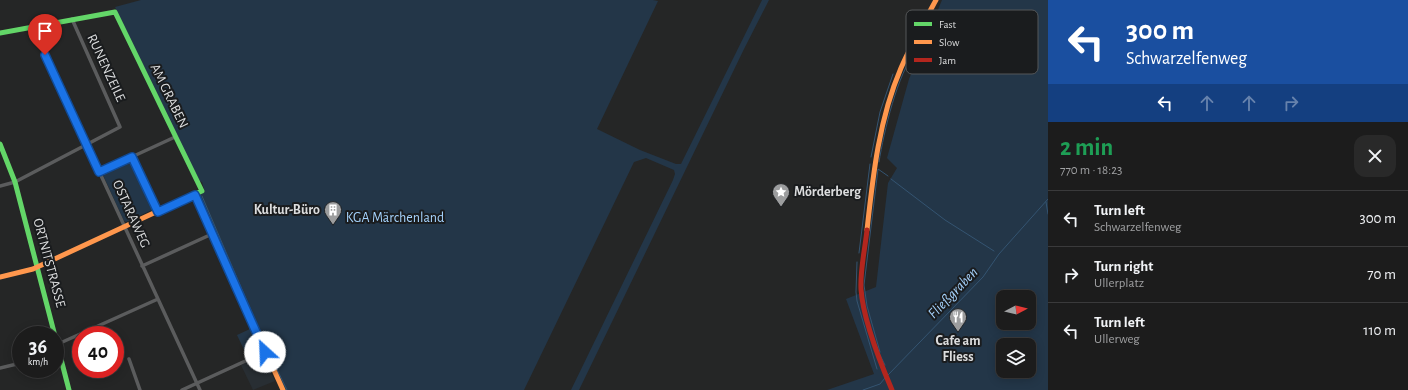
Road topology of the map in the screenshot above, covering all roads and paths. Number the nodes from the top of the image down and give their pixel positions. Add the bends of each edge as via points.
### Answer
1 (936, 0) edge
2 (931, 10) edge
3 (72, 19) junction
4 (32, 26) junction
5 (0, 33) edge
6 (906, 58) edge
7 (175, 137) junction
8 (0, 144) edge
9 (87, 145) junction
10 (132, 157) junction
11 (99, 172) junction
12 (15, 182) junction
13 (0, 186) edge
14 (195, 195) junction
15 (158, 212) junction
16 (124, 227) junction
17 (212, 234) junction
18 (142, 266) junction
19 (37, 267) junction
20 (0, 278) edge
21 (158, 299) junction
22 (53, 326) edge
23 (64, 341) edge
24 (265, 352) junction
25 (128, 358) dead end
26 (12, 365) edge
27 (0, 368) edge
28 (64, 374) edge
29 (197, 383) junction
30 (69, 390) edge
31 (140, 390) edge
32 (182, 390) edge
33 (200, 390) edge
34 (283, 390) edge
35 (892, 390) edge

1 - 2 street
3 - 4 street
3 - 7 street, AM GRABEN via 115,12
3 - 9 street, RUNENZEILE via 120,127
4 - 5 street
4 - 9 street, OSTARAWEG
6 - 35 street via 885,115 875,164 861,289 876,352
7 - 10 street
7 - 14 street, AM GRABEN via 202,191
8 - 12 street, ORTNITSTRASSE
9 - 11 street, OSTARAWEG
9 - 12 street
10 - 11 street
10 - 15 street
11 - 16 street, OSTARAWEG
12 - 13 street
12 - 19 street, ORTNITSTRASSE
14 - 15 street
14 - 17 street
15 - 16 street
16 - 18 street, OSTARAWEG
16 - 19 street
17 - 18 street
17 - 24 street
18 - 21 street, OSTARAWEG
19 - 20 street
19 - 22 street, ORTNITSTRASSE
21 - 23 street
21 - 29 street, OSTARAWEG
24 - 29 street
24 - 34 street
25 - 31 street
26 - 27 street
28 - 30 street, ORTNITSTRASSE
29 - 32 street
29 - 33 street, OSTARAWEG

